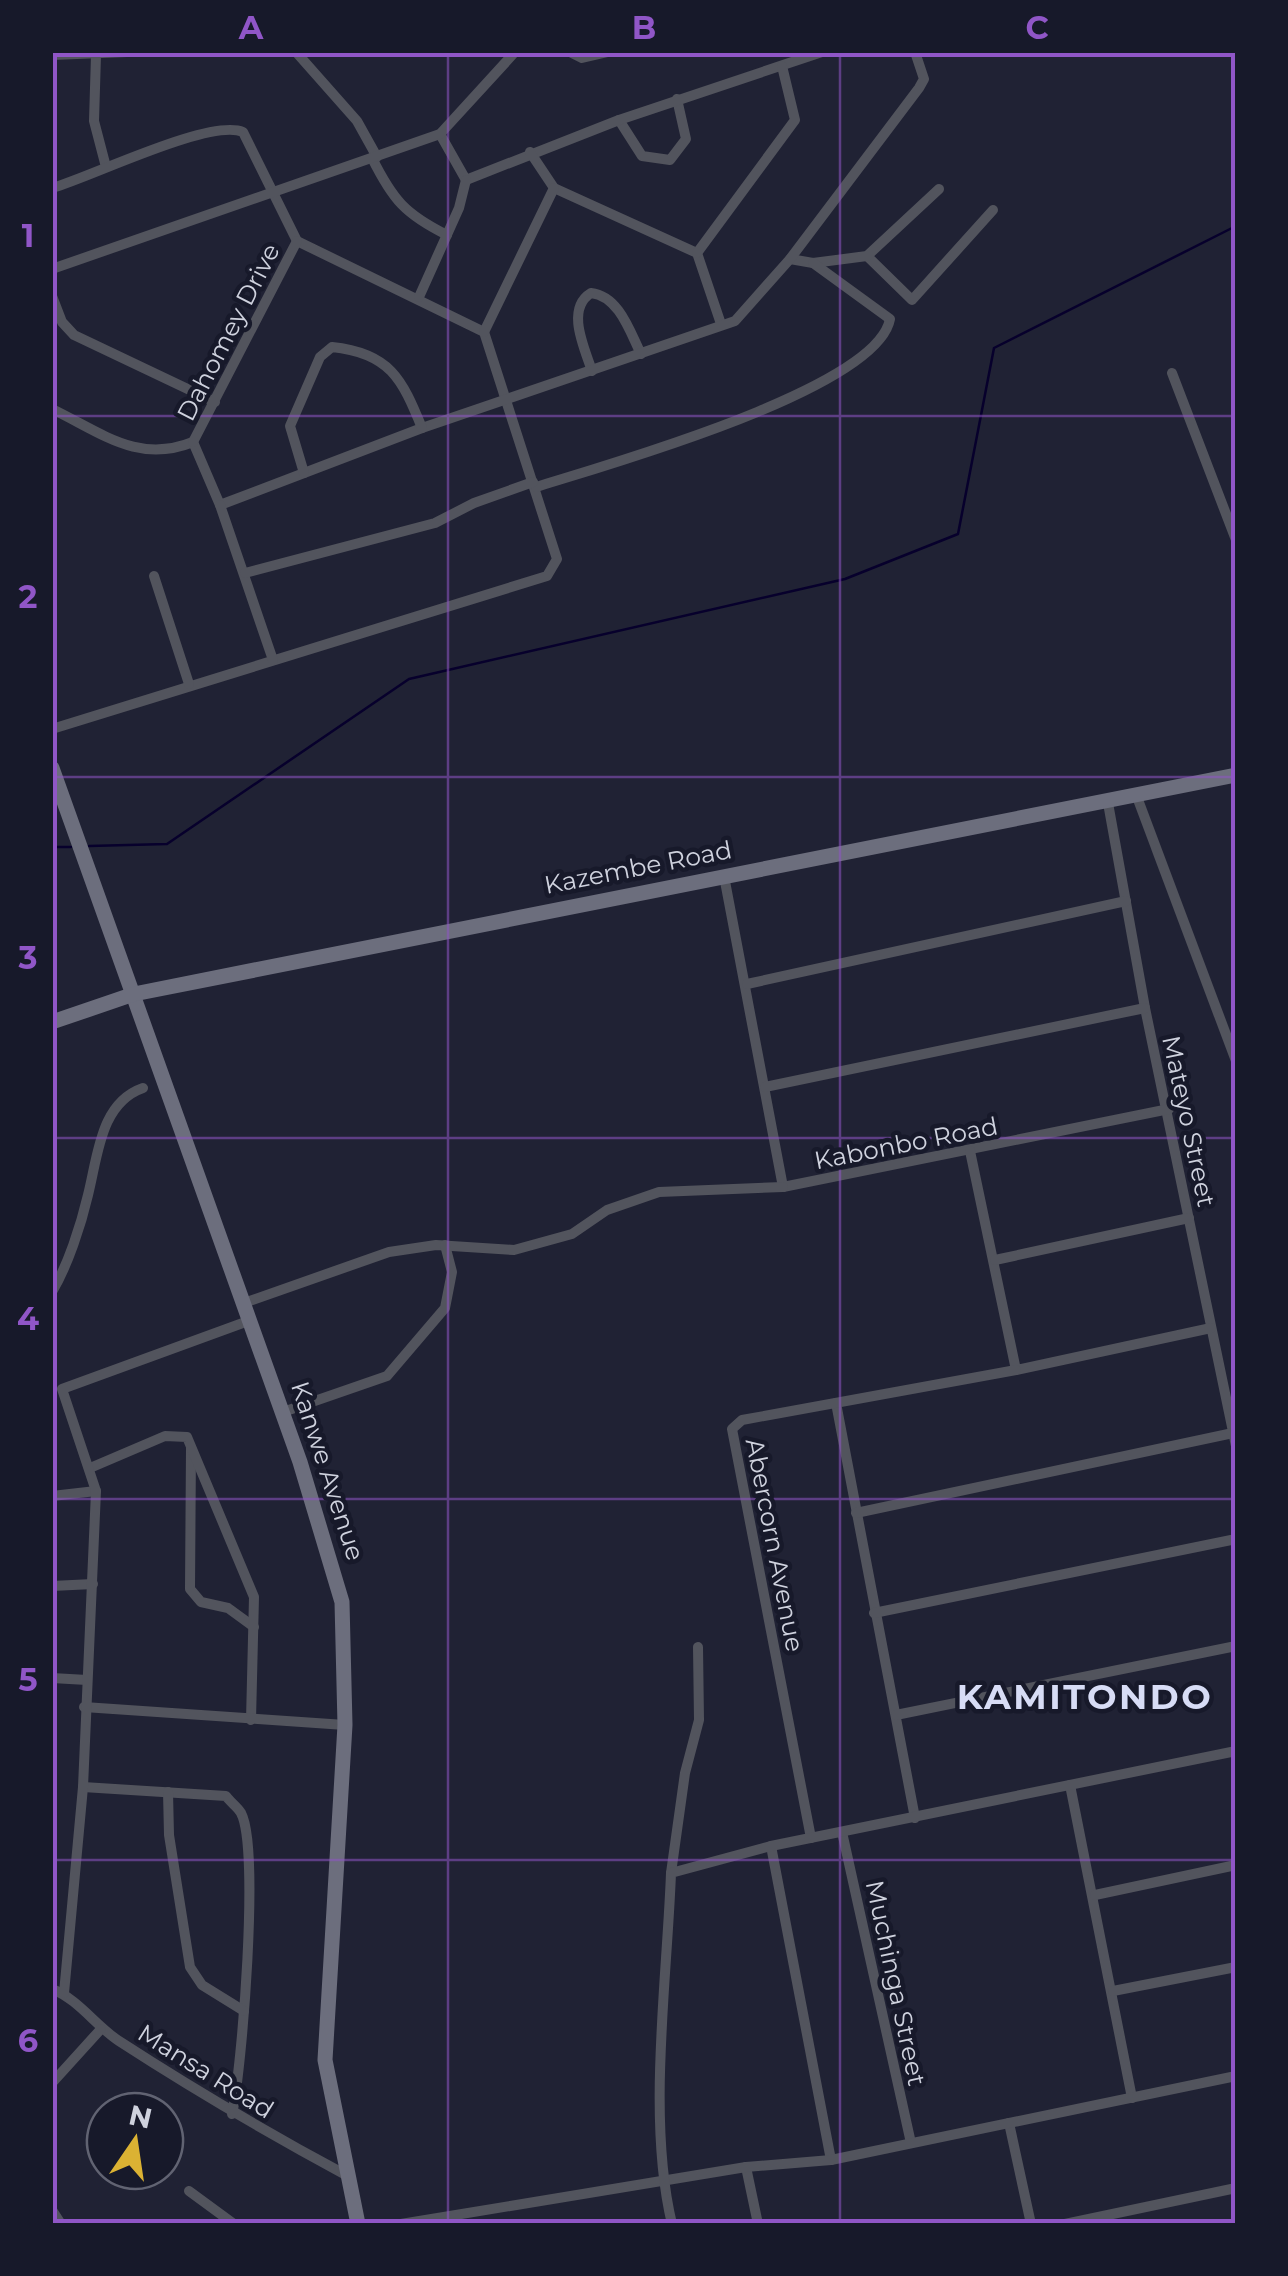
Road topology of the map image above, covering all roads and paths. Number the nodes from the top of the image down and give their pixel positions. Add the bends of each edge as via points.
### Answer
1 (127, 52) edge
2 (296, 52) edge
3 (515, 52) edge
4 (570, 52) edge
5 (608, 52) edge
6 (822, 52) edge
7 (915, 52) edge
8 (52, 54) edge
9 (96, 55) junction
10 (782, 66) junction
11 (677, 99) junction
12 (619, 120) junction
13 (440, 134) junction
14 (530, 152) junction
15 (375, 158) junction
16 (106, 167) junction
17 (466, 180) junction
18 (52, 188) edge
19 (554, 188) junction
20 (939, 189) dead end
21 (275, 192) junction
22 (993, 210) dead end
23 (447, 235) junction
24 (298, 240) junction
25 (697, 253) junction
26 (868, 256) junction
27 (790, 259) junction
28 (813, 263) junction
29 (52, 269) edge
30 (52, 296) edge
31 (419, 297) junction
32 (721, 324) junction
33 (484, 332) junction
34 (641, 354) junction
35 (592, 371) junction
36 (1172, 373) dead end
37 (508, 400) junction
38 (214, 402) junction
39 (52, 409) edge
40 (422, 428) junction
41 (193, 442) junction
42 (304, 473) junction
43 (534, 484) junction
44 (220, 506) junction
45 (1236, 540) edge
46 (245, 573) junction
47 (154, 576) dead end
48 (272, 660) junction
49 (190, 684) junction
50 (52, 729) edge
51 (52, 768) edge
52 (1236, 775) edge
53 (1137, 797) junction
54 (1108, 803) junction
55 (724, 876) junction
56 (1126, 901) junction
57 (747, 984) junction
58 (134, 994) junction
59 (1145, 1008) junction
60 (52, 1022) edge
61 (1236, 1061) edge
62 (765, 1087) junction
63 (144, 1088) dead end
64 (1169, 1110) junction
65 (970, 1151) junction
66 (784, 1187) junction
67 (1188, 1218) junction
68 (445, 1245) junction
69 (995, 1260) junction
70 (52, 1292) edge
71 (244, 1303) junction
72 (251, 1320) junction
73 (1212, 1328) junction
74 (1016, 1370) junction
75 (57, 1390) edge
76 (836, 1403) junction
77 (283, 1412) junction
78 (1233, 1434) junction
79 (191, 1444) junction
80 (1236, 1446) edge
81 (90, 1468) junction
82 (96, 1491) junction
83 (52, 1496) edge
84 (856, 1513) junction
85 (1236, 1539) edge
86 (93, 1584) junction
87 (52, 1586) edge
88 (874, 1613) junction
89 (254, 1628) junction
90 (1236, 1646) edge
91 (698, 1647) dead end
92 (52, 1678) edge
93 (87, 1680) junction
94 (84, 1707) junction
95 (896, 1715) junction
96 (251, 1720) junction
97 (344, 1725) junction
98 (1236, 1750) edge
99 (1070, 1785) junction
100 (83, 1788) junction
101 (168, 1792) junction
102 (915, 1818) junction
103 (842, 1832) junction
104 (811, 1838) junction
105 (771, 1846) junction
106 (1236, 1865) edge
107 (671, 1873) junction
108 (1095, 1894) junction
109 (1236, 1967) edge
110 (58, 1991) edge
111 (1113, 1992) junction
112 (244, 2011) junction
113 (101, 2028) junction
114 (1236, 2076) edge
115 (52, 2083) edge
116 (1132, 2098) junction
117 (232, 2114) junction
118 (1009, 2123) junction
119 (910, 2143) junction
120 (830, 2160) junction
121 (746, 2167) junction
122 (346, 2176) junction
123 (662, 2183) junction
124 (1236, 2188) edge
125 (189, 2191) dead end
126 (52, 2210) edge
127 (62, 2224) edge
128 (234, 2224) edge
129 (358, 2224) edge
130 (401, 2224) edge
131 (672, 2224) edge
132 (758, 2224) edge
133 (1031, 2224) edge
134 (1065, 2224) edge

1 - 9 street
2 - 15 street via 357,121
3 - 13 street
4 - 5 street via 582,58
6 - 10 street
7 - 27 street via 924,80
8 - 9 street
9 - 16 street via 94,121
10 - 11 street
10 - 25 street via 796,120
11 - 12 street
11 - 12 street via 686,139 670,160 642,156
12 - 14 street
13 - 15 street
13 - 17 street
14 - 17 street
14 - 19 street
15 - 21 street
15 - 23 street via 391,197
16 - 18 street
16 - 21 street via 236,129
17 - 23 street
19 - 25 street
19 - 33 street
20 - 26 street
21 - 24 street
21 - 29 street
22 - 26 street via 915,299 906,299
23 - 31 street
24 - 31 street
24 - 38 street, Dahomey Drive
25 - 32 street
26 - 28 street
27 - 28 street
27 - 32 street via 746,313
28 - 43 street via 890,319 887,332 859,356 752,418
30 - 38 street via 74,335
31 - 33 street
32 - 34 street
33 - 37 street
34 - 35 street
34 - 35 street via 619,310 592,294 578,320
35 - 37 street
36 - 45 street
37 - 40 street
37 - 43 street
38 - 41 street, Dahomey Drive
39 - 41 street via 141,451
40 - 42 street
40 - 42 street via 395,370 352,349 332,348 320,358 290,426
41 - 44 street
42 - 44 street
43 - 46 street via 435,523
43 - 48 street via 554,541 552,574
44 - 46 street
46 - 48 street
47 - 49 street
48 - 49 street
49 - 50 street
51 - 58 main road, Kanwe Avenue
52 - 53 main road, Kazembe Road
53 - 54 main road, Kazembe Road
53 - 61 street
54 - 55 main road, Kazembe Road
54 - 56 street, Mateyo Street
55 - 57 street, Kabonbo Road
55 - 58 main road, Kazembe Road
56 - 57 street
56 - 59 street, Mateyo Street
57 - 62 street, Kabonbo Road
58 - 60 main road, Kazembe Road
58 - 71 main road, Kanwe Avenue
59 - 62 street
59 - 64 street, Mateyo Street
62 - 66 street, Kabonbo Road
63 - 70 street via 122,1099 109,1117
64 - 65 street, Kabonbo Road
64 - 67 street, Mateyo Street
65 - 66 street, Kabonbo Road
65 - 69 street
66 - 68 street via 659,1192 607,1210 582,1230 514,1250
67 - 69 street
67 - 73 street, Mateyo Street
68 - 71 street via 379,1255
68 - 77 street via 452,1272 444,1308 386,1376
69 - 74 street
71 - 72 main road, Kanwe Avenue
72 - 75 street
72 - 77 main road, Kanwe Avenue
73 - 74 street, Abercorn Avenue
73 - 78 street, Mateyo Street
74 - 76 street, Abercorn Avenue
75 - 81 street
76 - 84 street
76 - 104 street, Abercorn Avenue via 742,1420 732,1436
77 - 97 main road, Kanwe Avenue via 342,1602
78 - 80 street, Mateyo Street
78 - 84 street
79 - 81 street via 187,1437 165,1436
79 - 89 street via 251,1588
79 - 89 street via 190,1589 201,1602 228,1608
81 - 82 street
82 - 83 street
82 - 86 street
84 - 88 street
85 - 88 street
86 - 87 street
86 - 93 street
88 - 95 street
89 - 96 street
90 - 95 street
91 - 107 street via 699,1720
92 - 93 street
93 - 94 street
94 - 96 street
94 - 100 street
95 - 102 street
96 - 97 street
97 - 122 main road, Kanwe Avenue via 325,2042
98 - 99 street
99 - 102 street
99 - 108 street
100 - 101 street
100 - 110 street
101 - 112 street via 190,1967 202,1984
101 - 112 street via 226,1796 241,1813 247,1855
102 - 103 street
103 - 104 street
103 - 119 street, Muchinga Street
104 - 105 street
105 - 107 street
105 - 120 street
106 - 108 street
107 - 123 street
108 - 111 street
109 - 111 street
110 - 113 street, Mansa Road
111 - 116 street
112 - 117 street
113 - 115 street
113 - 117 street, Mansa Road
114 - 116 street
116 - 118 street
117 - 122 street, Mansa Road
118 - 119 street
118 - 133 street
119 - 120 street
120 - 121 street
121 - 123 street
121 - 132 street
122 - 129 main road, Kanwe Avenue
123 - 130 street
123 - 131 street
124 - 134 street
125 - 128 street
126 - 127 street

